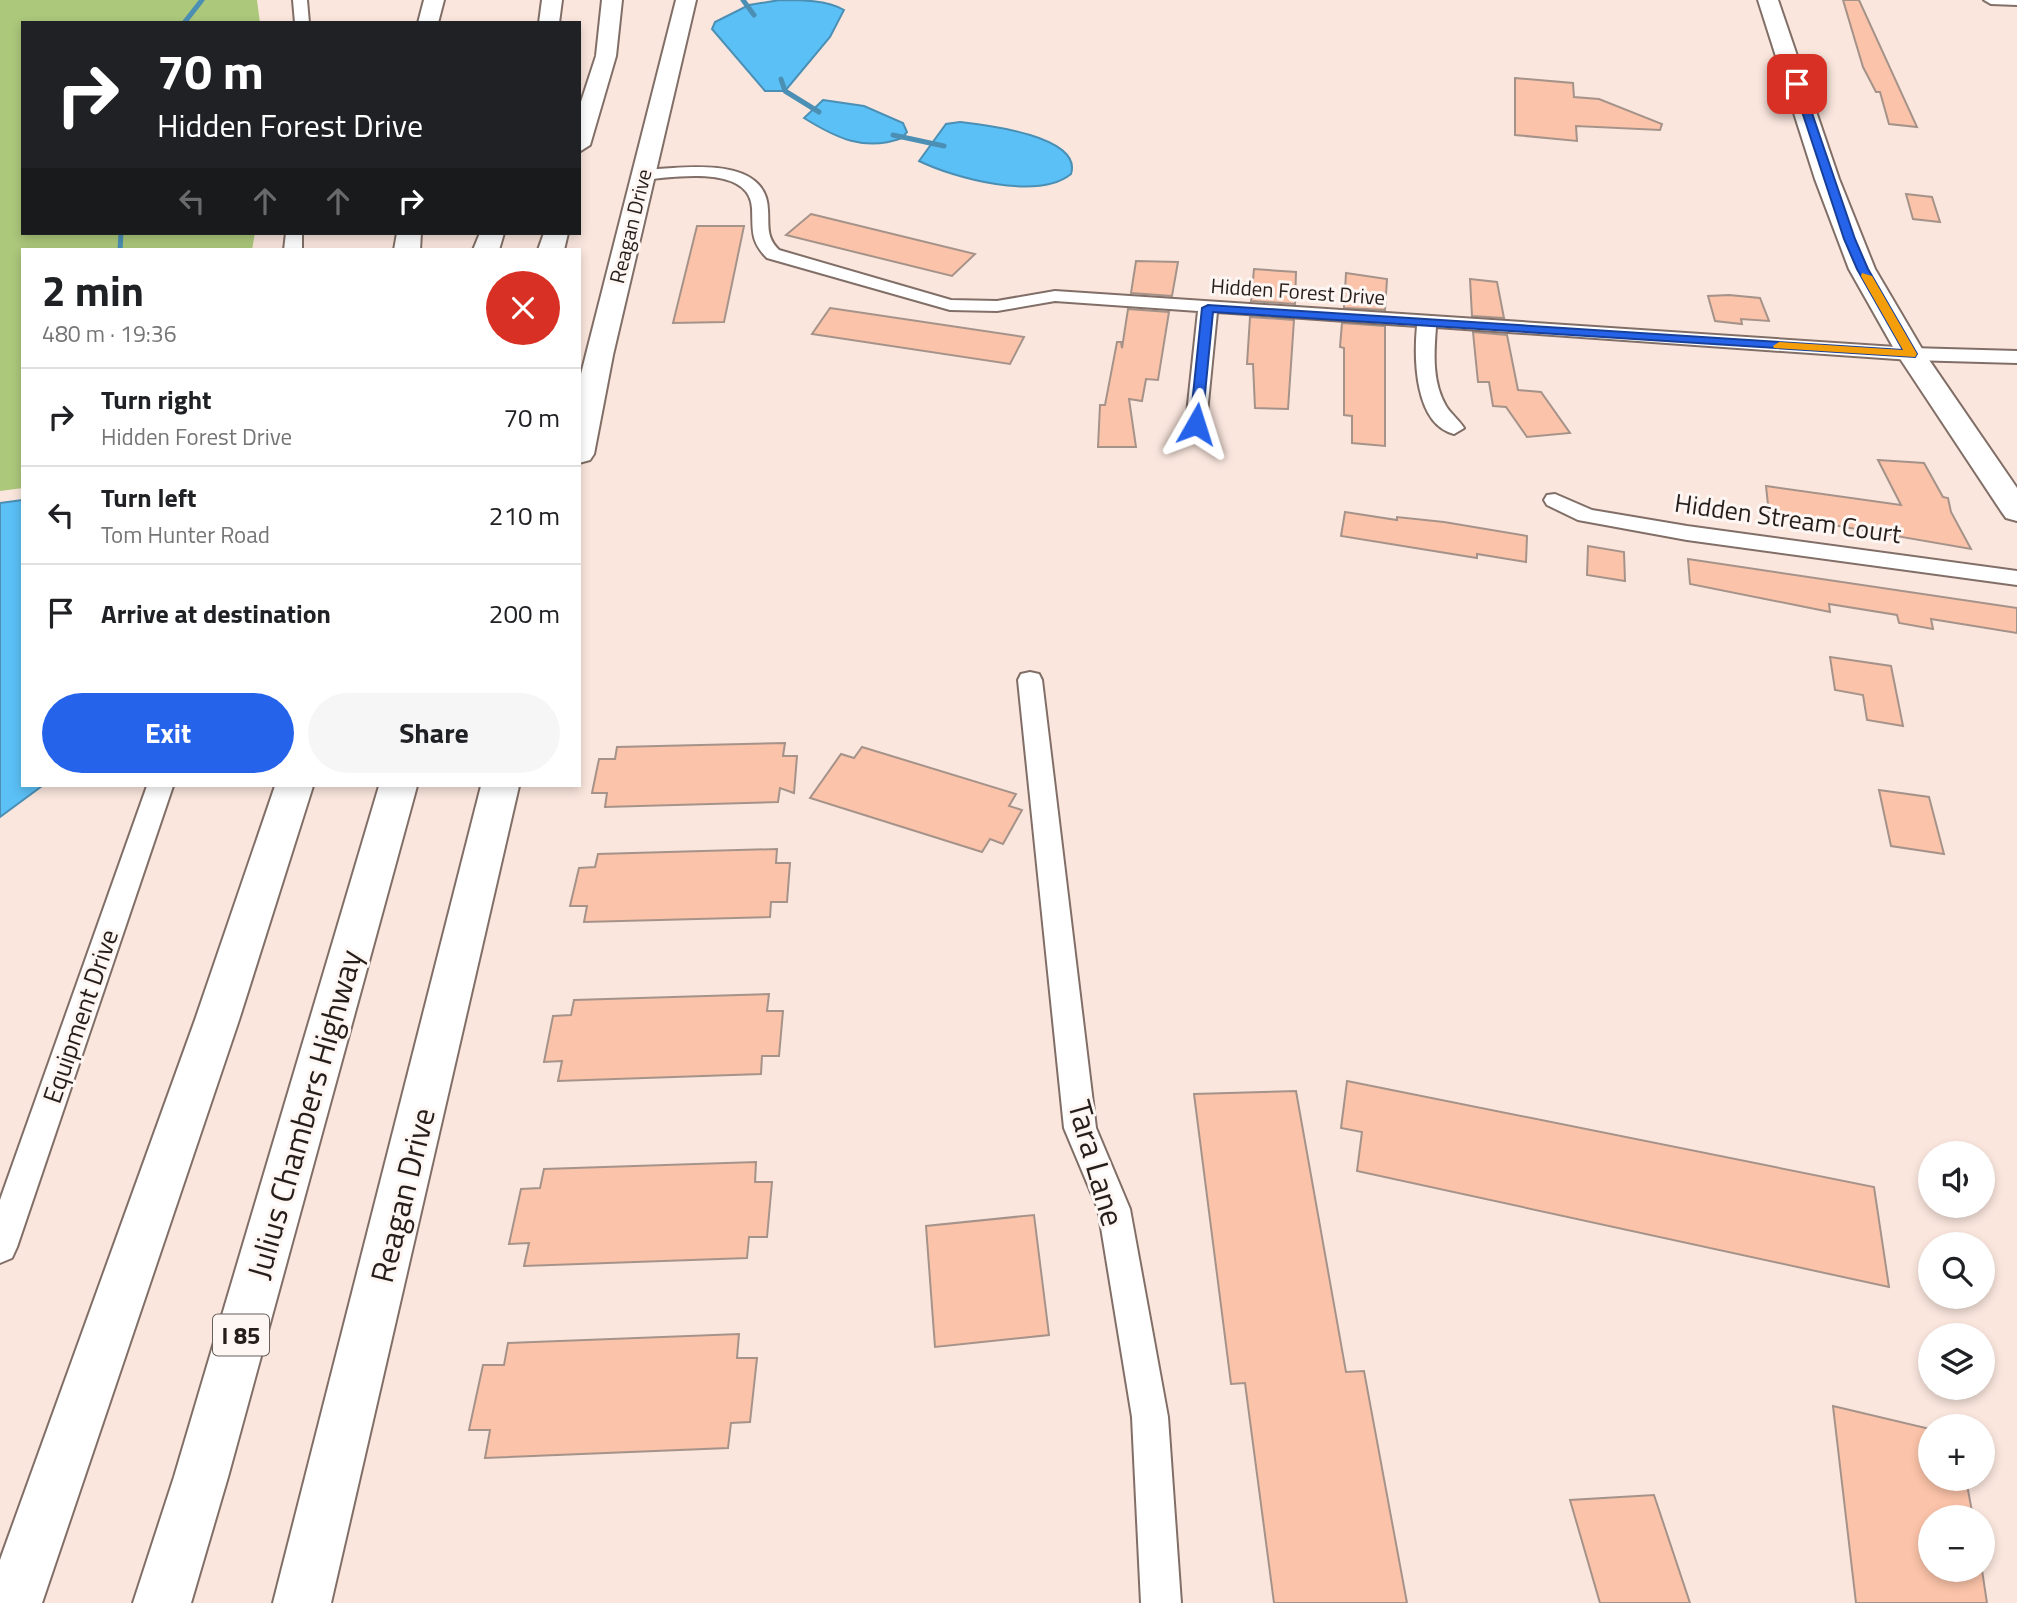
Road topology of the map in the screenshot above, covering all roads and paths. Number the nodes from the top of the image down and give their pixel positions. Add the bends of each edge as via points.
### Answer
1 (300, 0) edge
2 (435, 0) edge
3 (552, 0) edge
4 (612, 0) edge
5 (628, 0) edge
6 (686, 0) edge
7 (1768, 0) edge
8 (1991, 0) edge
9 (2017, 1) edge
10 (302, 21) edge
11 (429, 21) edge
12 (549, 21) edge
13 (611, 27) junction
14 (581, 138) edge
15 (642, 174) junction
16 (1208, 308) junction
17 (1427, 323) junction
18 (1911, 354) junction
19 (2017, 357) edge
20 (1196, 424) dead end
21 (1454, 428) dead end
22 (581, 445) edge
23 (1555, 500) dead end
24 (2017, 511) edge
25 (2017, 578) edge
26 (1030, 680) dead end
27 (160, 787) edge
28 (292, 787) edge
29 (398, 787) edge
30 (500, 787) edge
31 (0, 1247) edge
32 (13, 1603) edge
33 (162, 1603) edge
34 (302, 1603) edge
35 (1161, 1603) edge

1 - 10 street
2 - 11 main road
3 - 12 main road
4 - 13 main road
5 - 13 main road
6 - 15 main road, Reagan Drive
7 - 18 main road via 1849,239
8 - 9 street
13 - 14 main road
15 - 16 street, Hidden Forest Drive via 710,173 750,182 761,203 761,243 774,254 950,305 997,306 1055,296
15 - 22 main road, Reagan Drive
16 - 17 street, Hidden Forest Drive
16 - 20 street
17 - 18 street, Hidden Forest Drive
17 - 21 street via 1429,393 1433,407
18 - 19 street, Hidden Forest Drive
18 - 24 main road
23 - 25 street, Hidden Stream Court via 1586,515 1675,531
26 - 35 street, Tara Lane via 1080,1128 1114,1209 1150,1417
27 - 31 street, Equipment Drive
28 - 32 main road via 218,1020
29 - 33 main road, Julius Chambers Highway / I 85
30 - 34 main road, Reagan Drive

